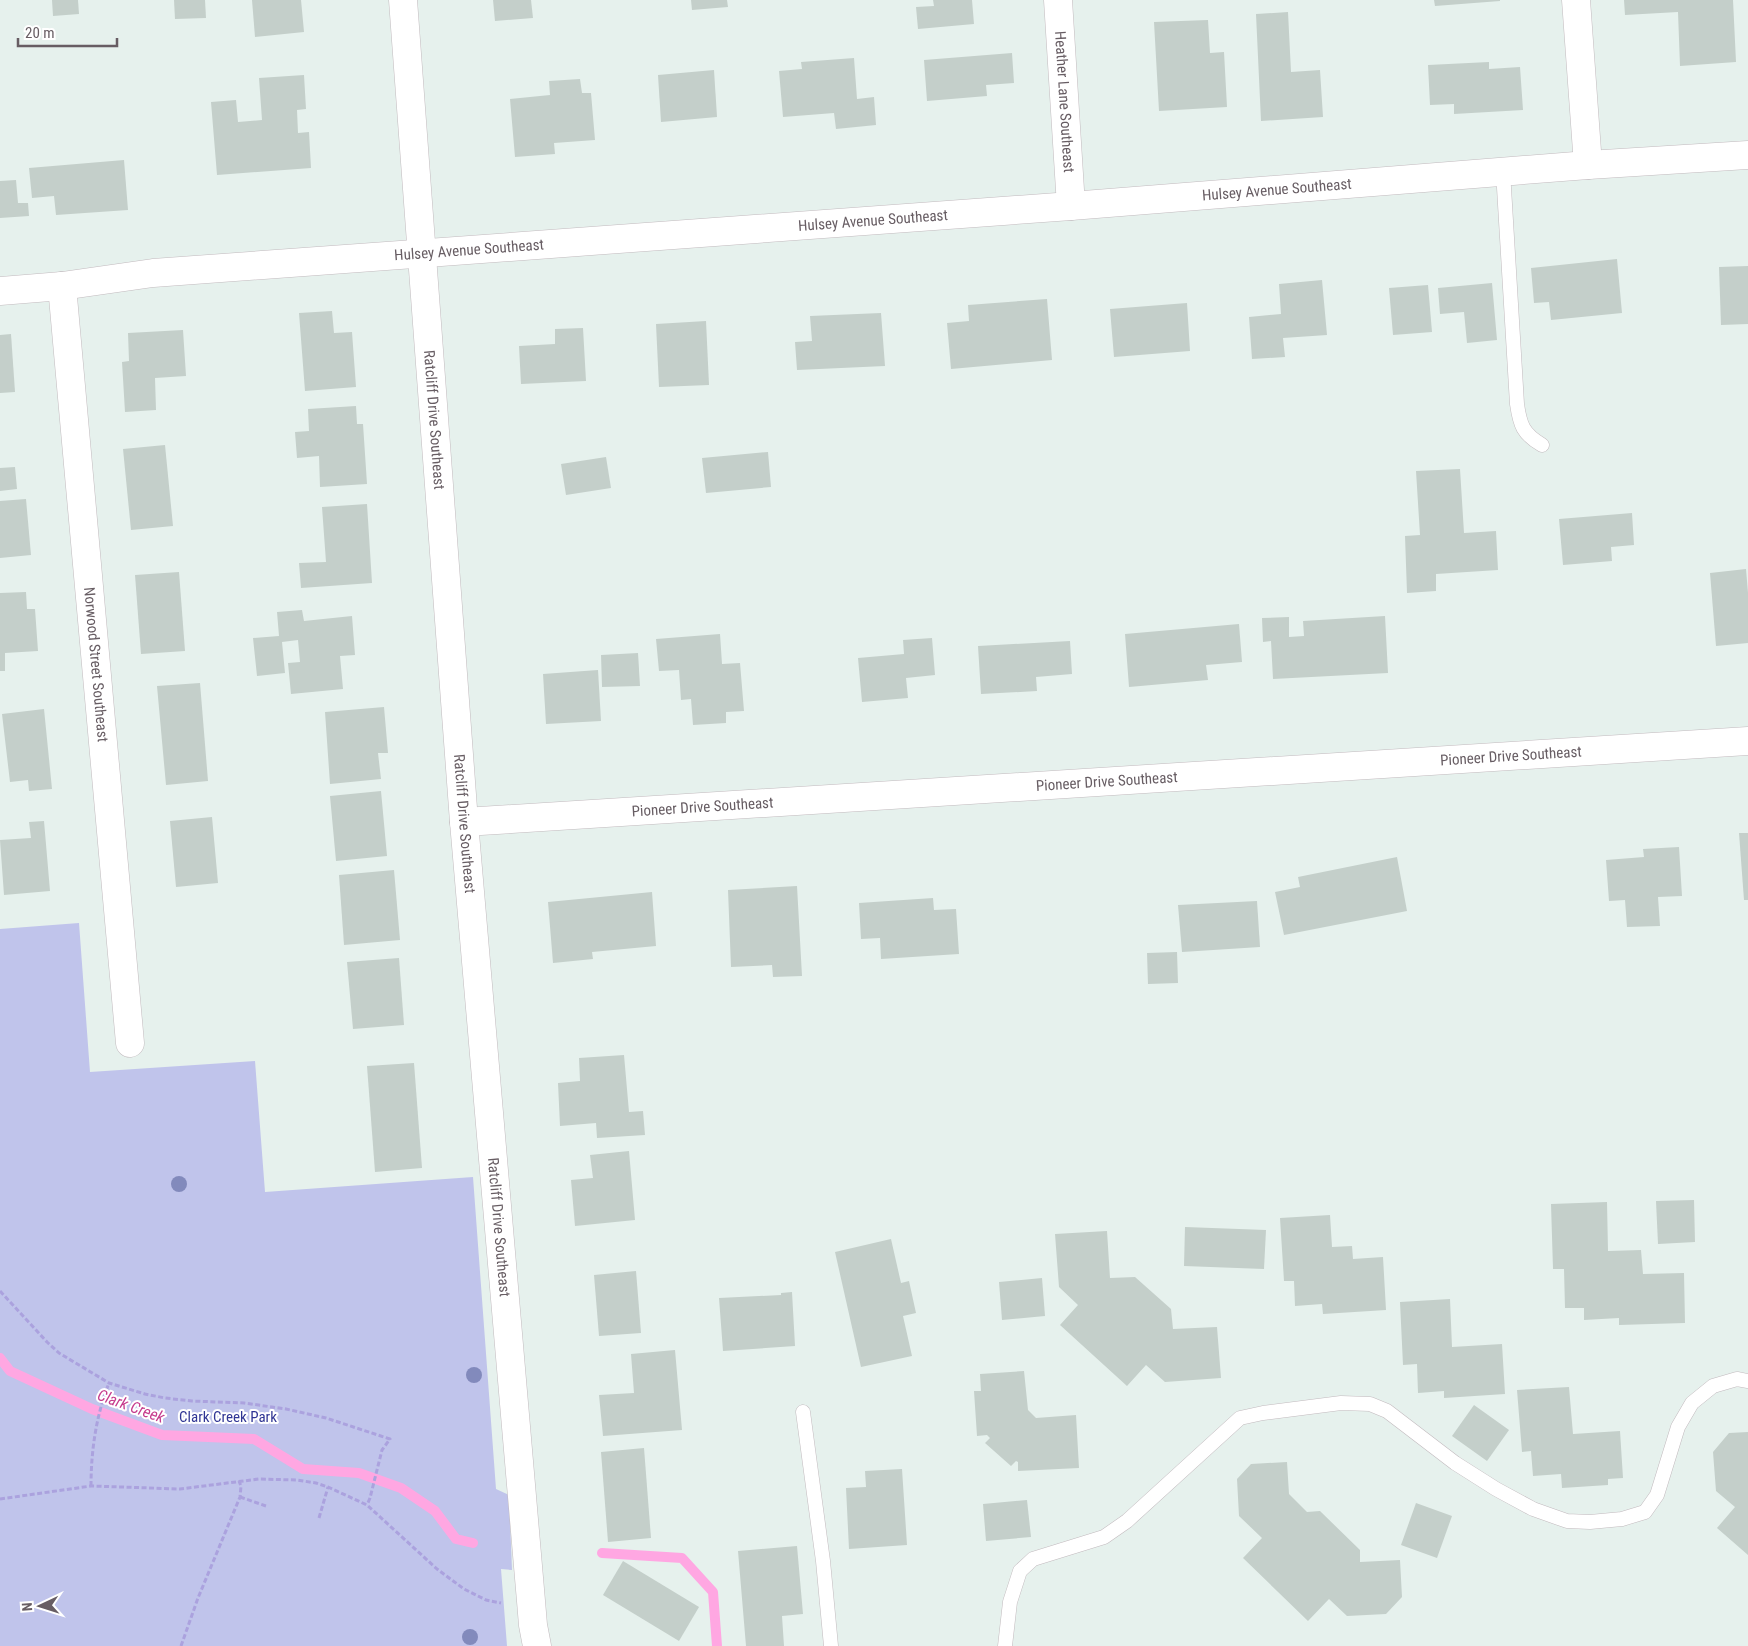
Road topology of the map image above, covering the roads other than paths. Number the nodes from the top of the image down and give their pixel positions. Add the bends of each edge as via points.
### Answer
1 (402, 0) edge
2 (1058, 0) edge
3 (1576, 0) edge
4 (1748, 155) edge
5 (1588, 165) junction
6 (1503, 172) junction
7 (1071, 206) junction
8 (422, 254) junction
9 (62, 286) junction
10 (0, 291) edge
11 (1542, 445) dead end
12 (1748, 742) edge
13 (464, 822) junction
14 (130, 1043) dead end
15 (1748, 1381) edge
16 (803, 1412) dead end
17 (537, 1646) edge
18 (831, 1646) edge
19 (1005, 1646) edge

1 - 8 street, Ratcliff Drive Southeast
2 - 7 street, Heather Lane Southeast
3 - 5 street
4 - 5 street, Hulsey Avenue Southeast
5 - 6 street, Hulsey Avenue Southeast
6 - 7 street, Hulsey Avenue Southeast
6 - 11 lane via 1517,404 1524,431
7 - 8 street, Hulsey Avenue Southeast
8 - 9 street, Hulsey Avenue Southeast via 153,273
8 - 13 street, Ratcliff Drive Southeast
9 - 10 street, Hulsey Avenue Southeast
9 - 14 street, Norwood Street Southeast
12 - 13 street, Pioneer Drive Southeast
13 - 17 street, Ratcliff Drive Southeast
15 - 19 lane via 1736,1380 1713,1386 1692,1403 1678,1427 1658,1495 1646,1512 1622,1519 1590,1522 1567,1521 1541,1512 1496,1489 1455,1463 1387,1411 1370,1404 1341,1403 1263,1412 1240,1418 1104,1537 1033,1559 1020,1571 1010,1602
16 - 18 lane

